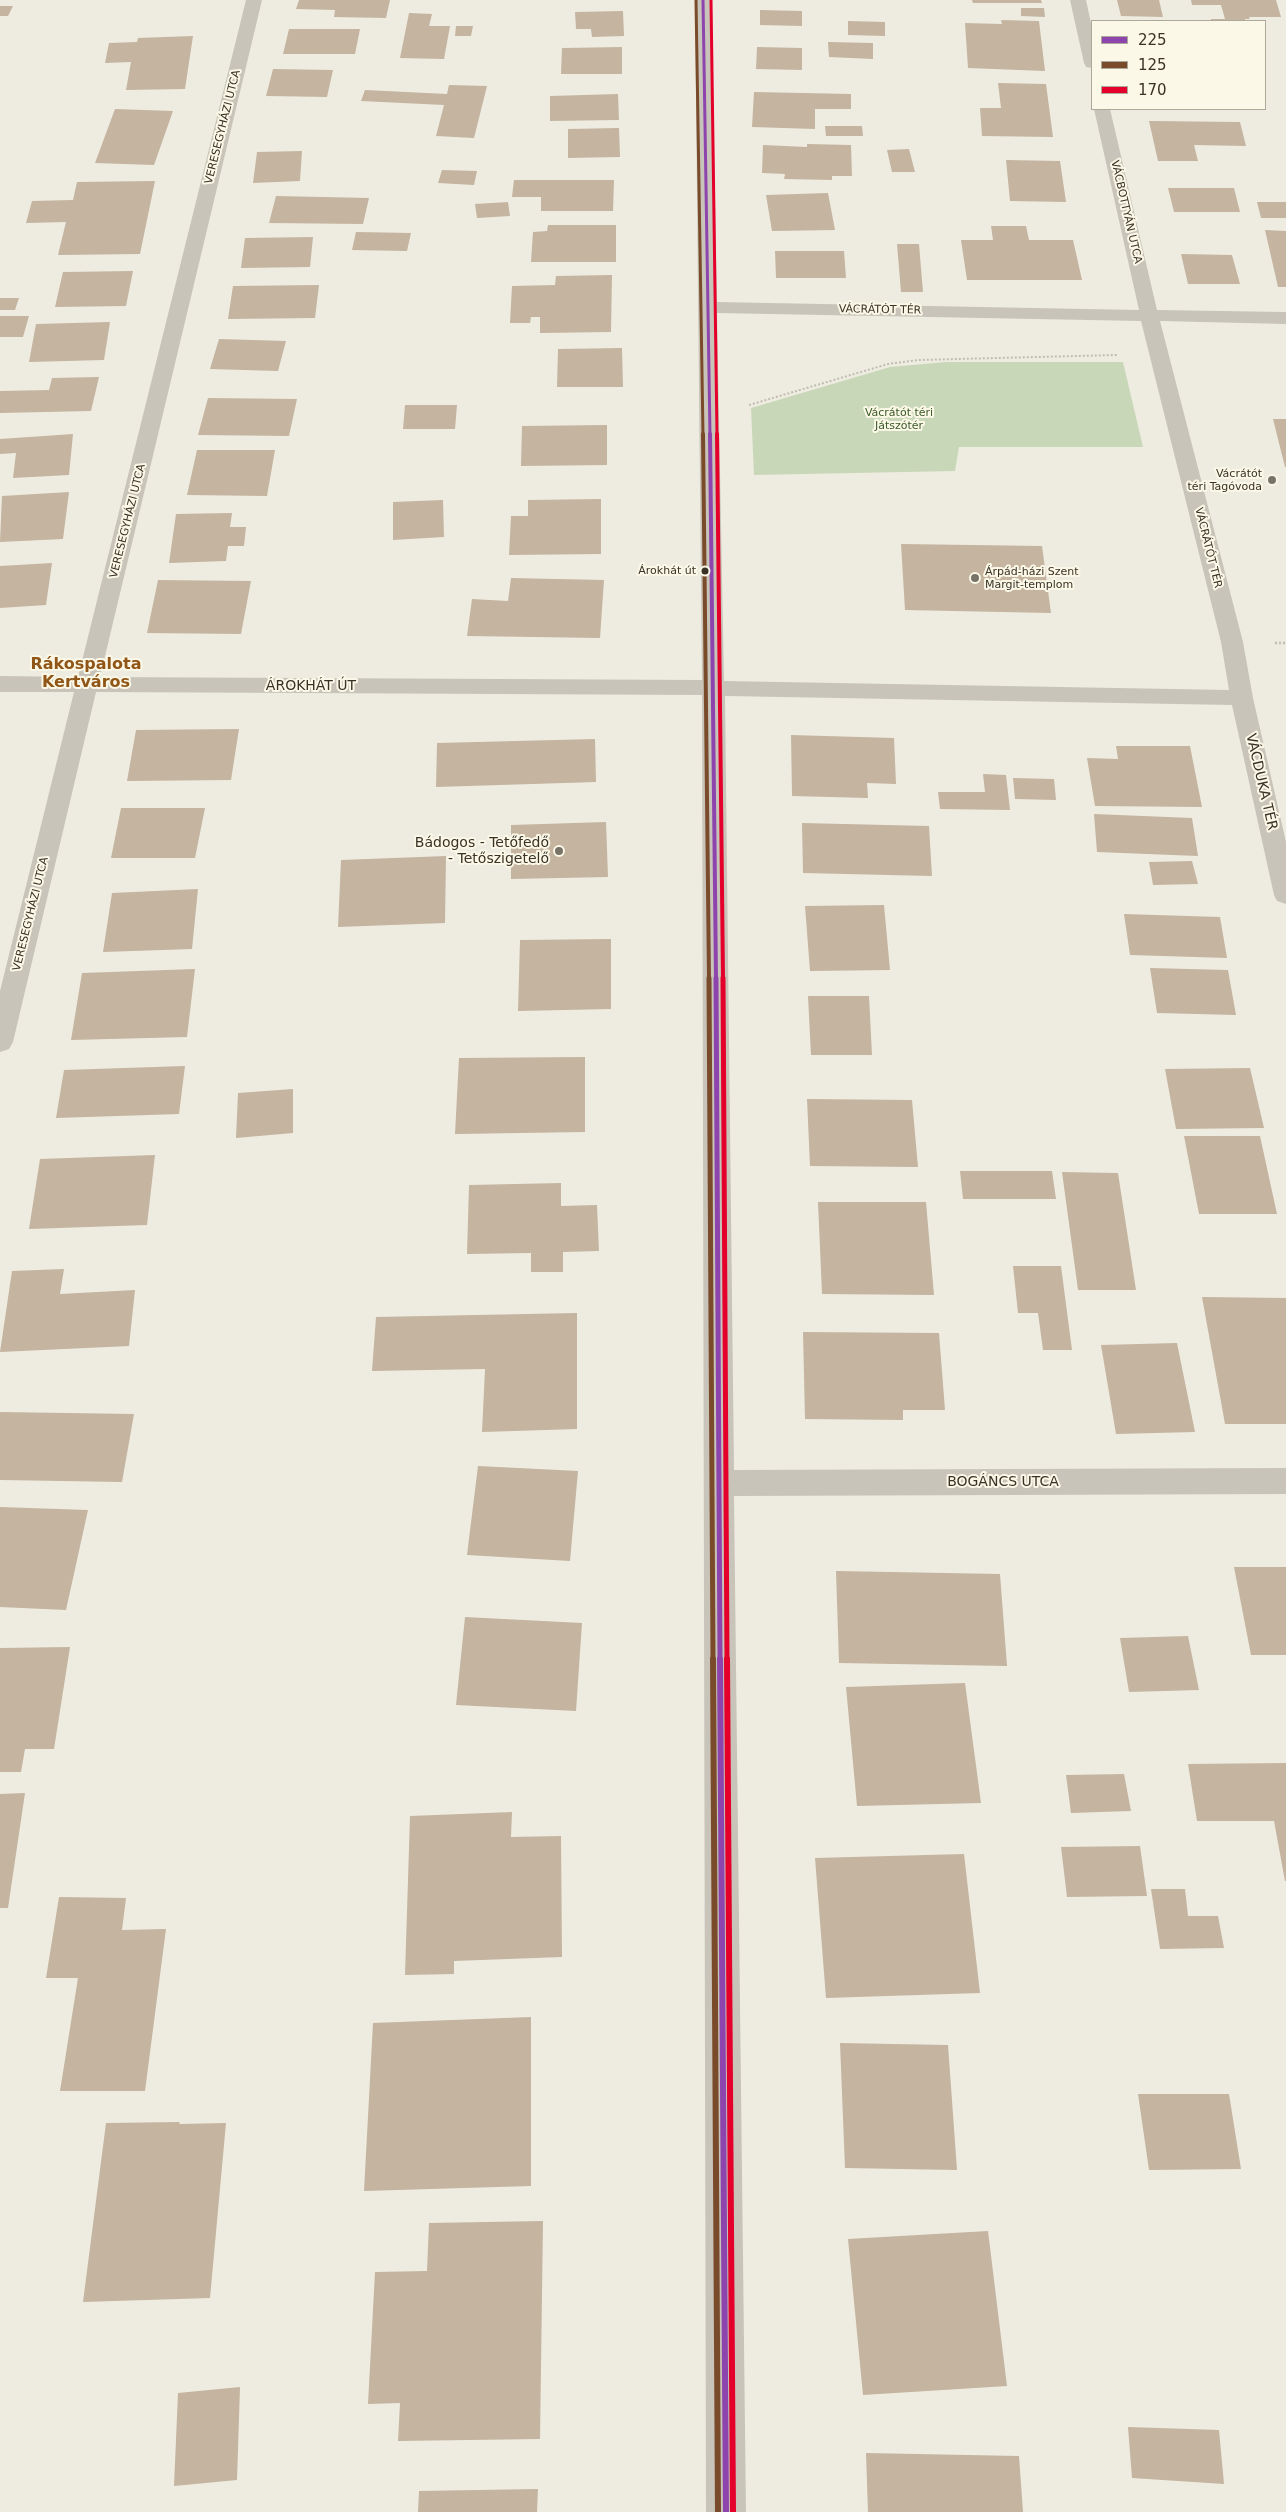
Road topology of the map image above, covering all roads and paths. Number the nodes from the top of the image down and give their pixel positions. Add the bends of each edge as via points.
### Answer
1 (254, 0) edge
2 (703, 0) edge
3 (1078, 0) edge
4 (1091, 58) edge
5 (1102, 110) edge
6 (708, 307) junction
7 (1149, 314) junction
8 (1286, 318) edge
9 (1160, 354) junction
10 (708, 417) junction
11 (0, 684) edge
12 (88, 686) junction
13 (713, 688) junction
14 (1242, 698) junction
15 (1286, 895) edge
16 (0, 1042) edge
17 (1286, 1481) edge
18 (720, 1483) junction
19 (726, 2512) edge

1 - 12 street, VERESEGYHÁZI UTCA
2 - 6 street
3 - 4 street
5 - 7 street, VÁCBOTTYÁN UTCA
6 - 7 street, VÁCRÁTÓT TÉR
6 - 10 street
7 - 8 street
7 - 9 street, VÁCRÁTÓT TÉR
9 - 10 path via 918,360 888,364
9 - 14 street, VÁCRÁTÓT TÉR via 1232,642
10 - 13 street
11 - 12 street, ÁROKHÁT ÚT
12 - 13 street, ÁROKHÁT ÚT
12 - 16 street, VERESEGYHÁZI UTCA
13 - 14 street
13 - 18 street
14 - 15 street, VÁCDUKA TÉR
17 - 18 street, BOGÁNCS UTCA
18 - 19 street

